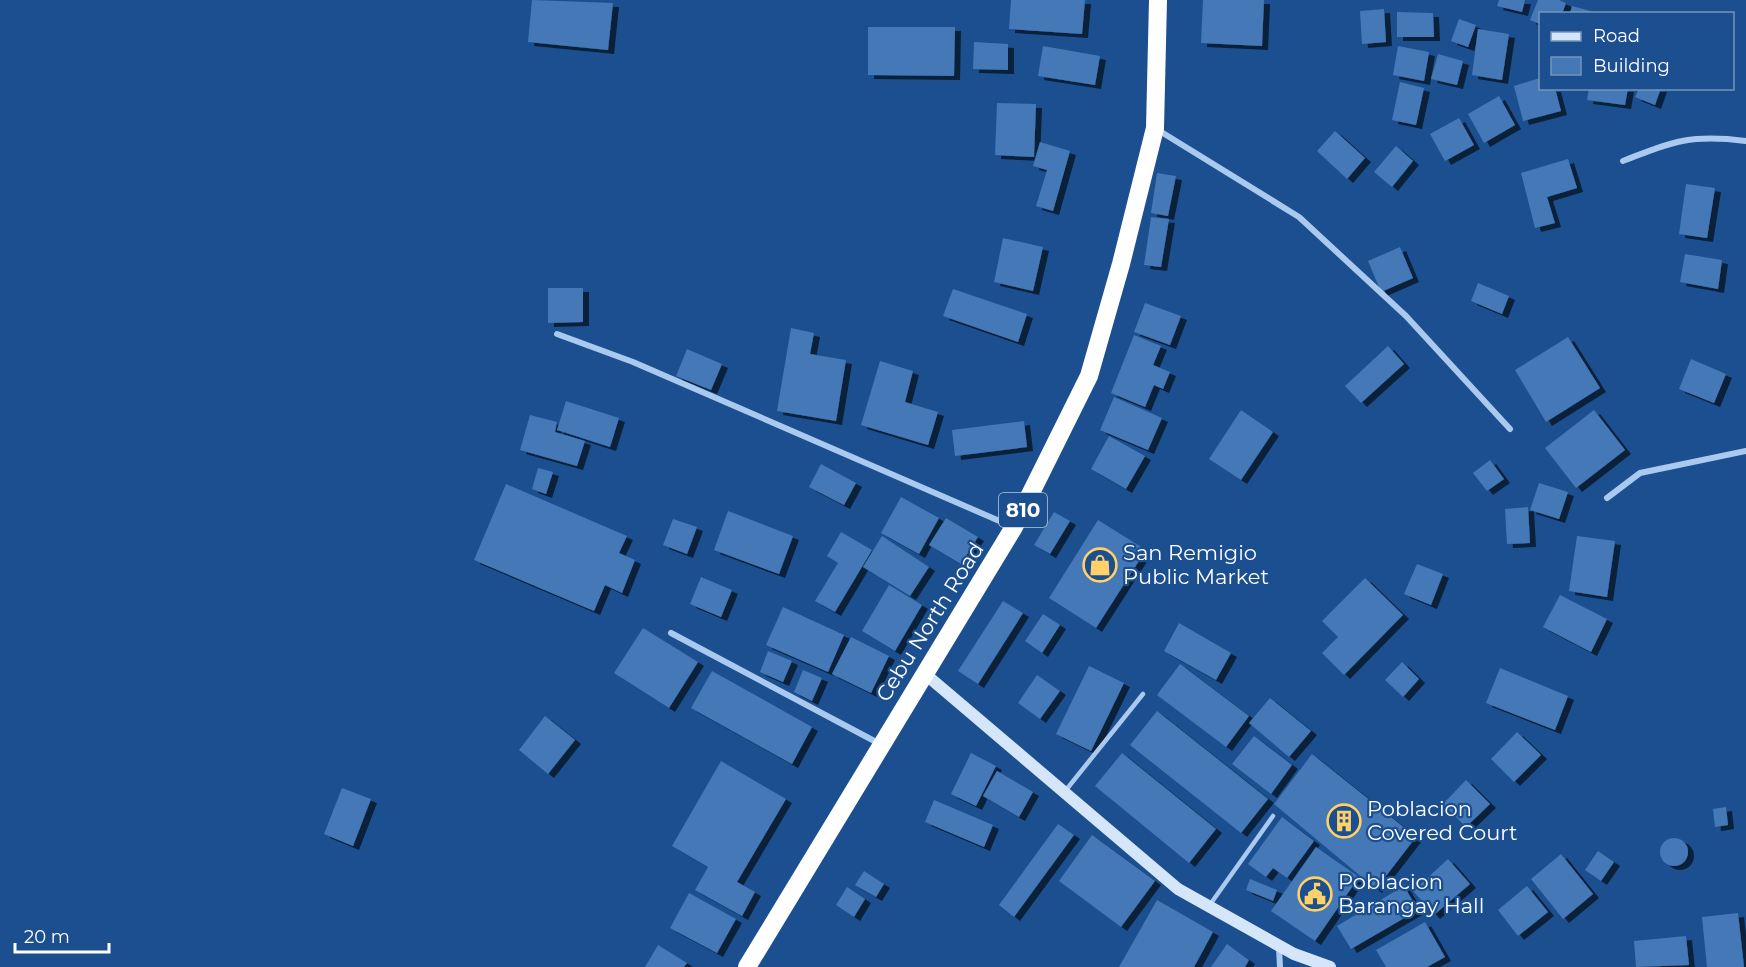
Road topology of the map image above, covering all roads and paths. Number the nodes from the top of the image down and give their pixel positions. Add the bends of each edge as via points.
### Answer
1 (1158, 0) edge
2 (1155, 128) junction
3 (1746, 141) edge
4 (1623, 160) dead end
5 (557, 334) dead end
6 (1510, 429) dead end
7 (1746, 451) edge
8 (1607, 498) dead end
9 (1014, 527) junction
10 (671, 633) dead end
11 (924, 674) junction
12 (1143, 694) dead end
13 (880, 744) junction
14 (1064, 792) junction
15 (1273, 816) dead end
16 (1209, 906) junction
17 (1279, 946) junction
18 (747, 967) edge
19 (1280, 967) edge
20 (1330, 967) edge

1 - 2 highway, Cebu North Road / 810
2 - 6 street via 1299,218 1406,316
2 - 9 highway, Cebu North Road / 810 via 1089,376
3 - 4 street via 1710,136 1678,140
5 - 9 street via 633,362
7 - 8 street via 1640,473
9 - 11 highway, Cebu North Road / 810
10 - 13 street
11 - 13 highway, Cebu North Road / 810
11 - 14 street
12 - 14 lane
13 - 18 highway, Cebu North Road / 810
14 - 16 street via 1178,889
15 - 16 lane
16 - 17 street
17 - 19 street
17 - 20 street

